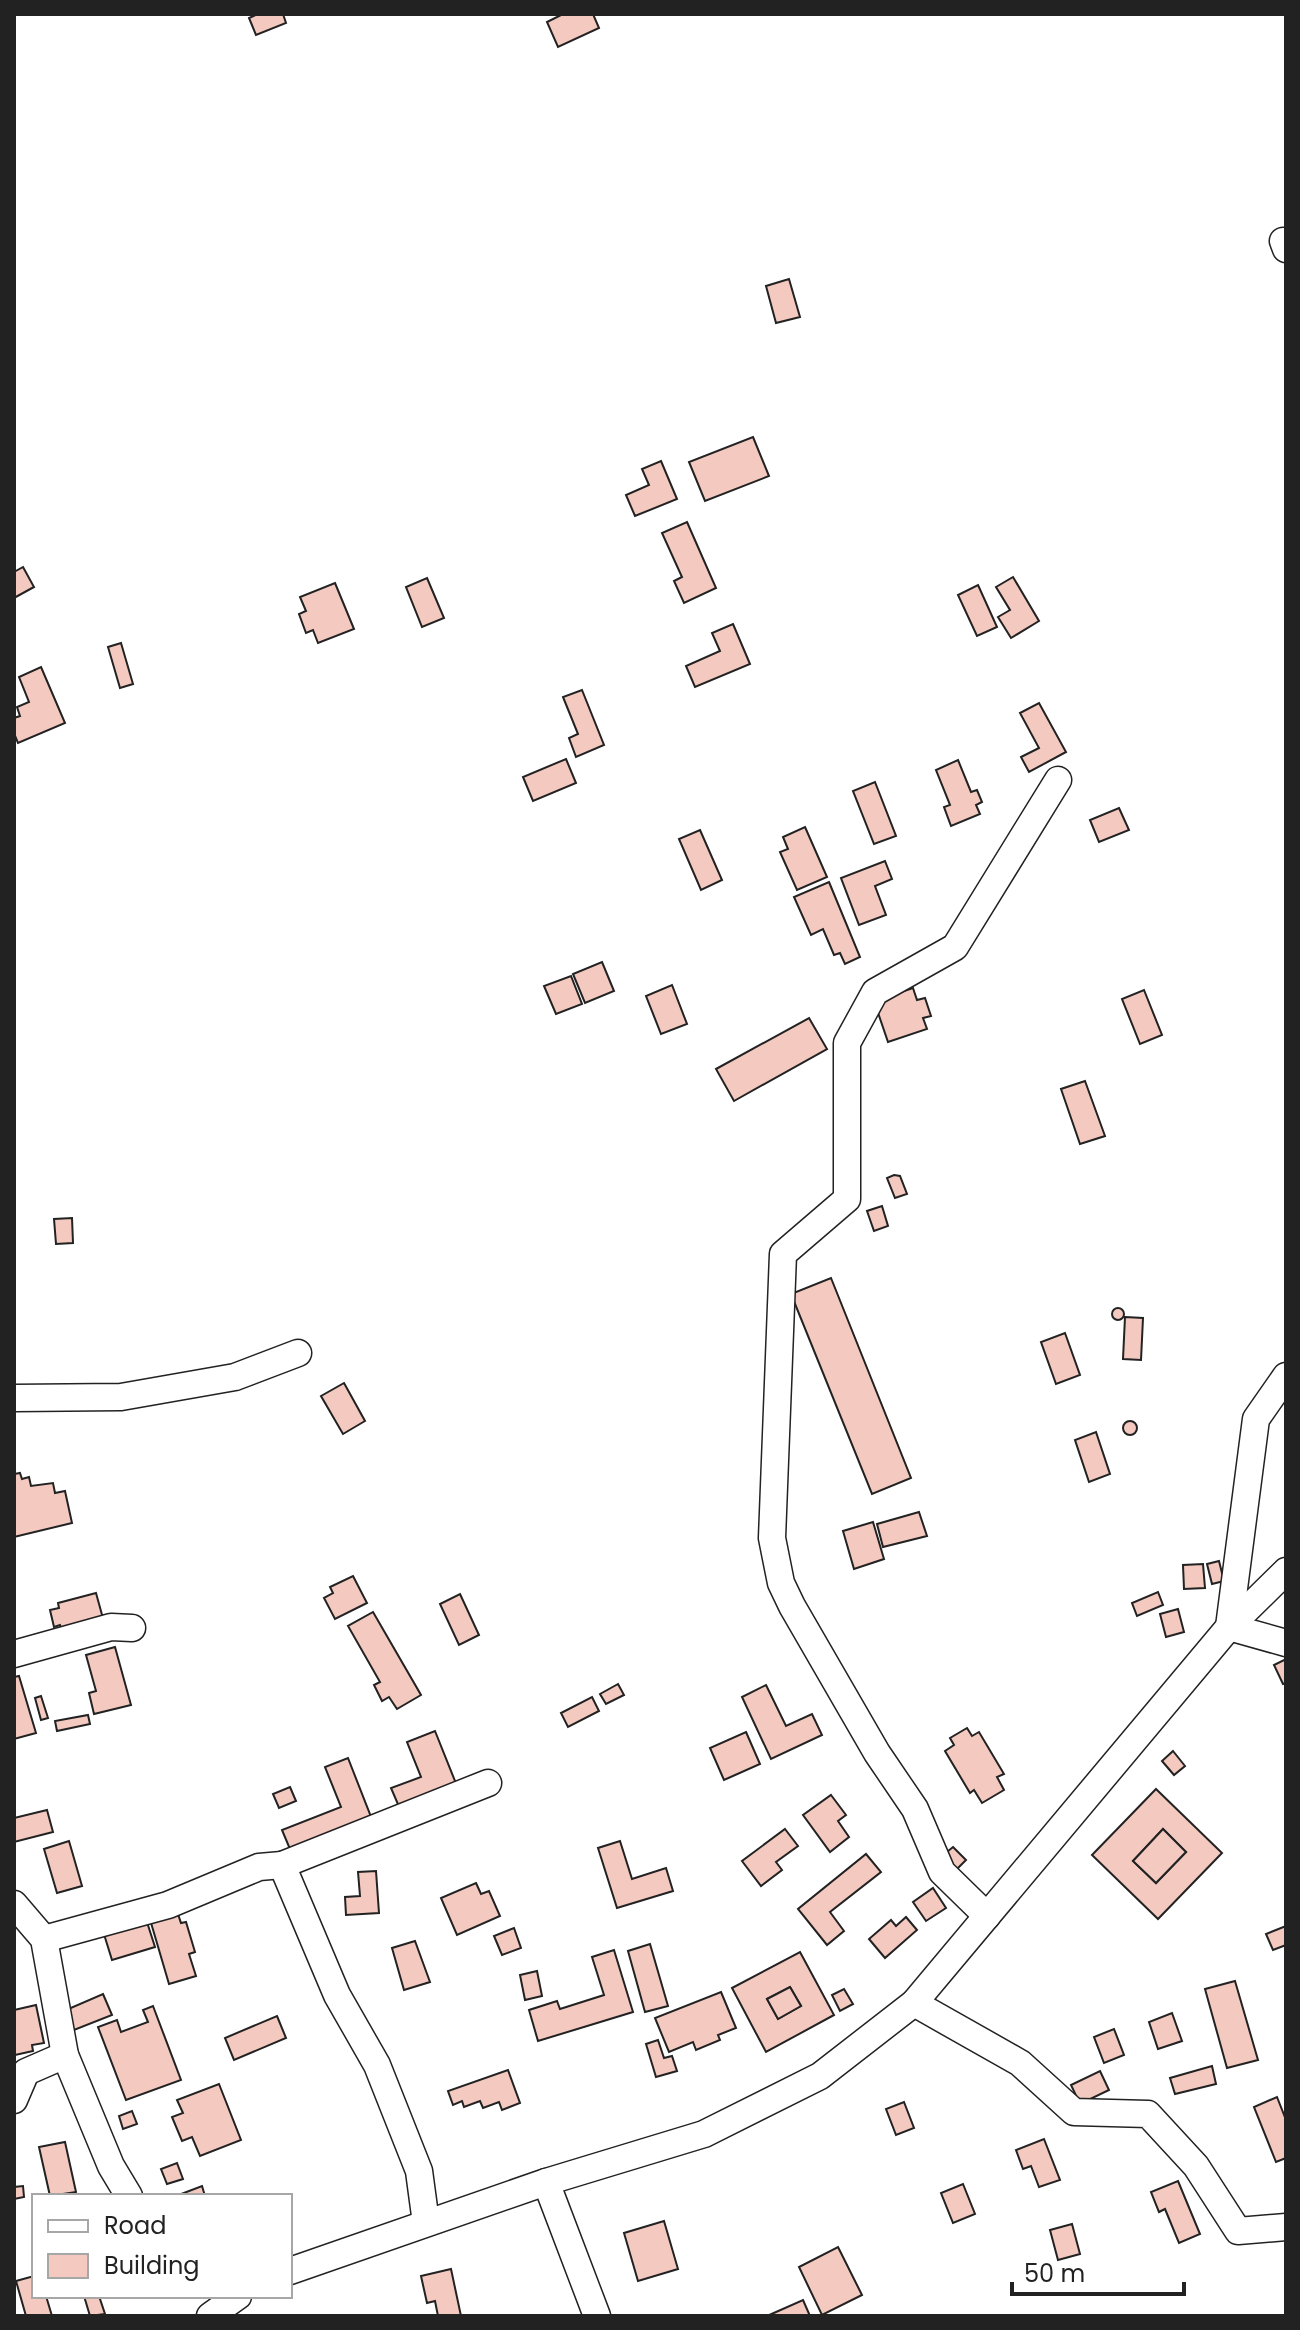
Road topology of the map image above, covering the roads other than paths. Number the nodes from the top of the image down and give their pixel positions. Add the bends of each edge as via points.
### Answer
1 (1058, 780) dead end
2 (298, 1353) dead end
3 (1286, 1376) edge
4 (14, 1398) edge
5 (1286, 1571) edge
6 (1229, 1627) junction
7 (132, 1628) dead end
8 (1286, 1643) edge
9 (14, 1654) edge
10 (488, 1783) dead end
11 (282, 1865) junction
12 (14, 1904) edge
13 (987, 1916) junction
14 (44, 1939) junction
15 (914, 2003) junction
16 (65, 2055) junction
17 (20, 2072) edge
18 (14, 2100) edge
19 (546, 2182) junction
20 (128, 2194) edge
21 (426, 2223) junction
22 (1286, 2227) edge
23 (292, 2270) edge
24 (233, 2298) edge
25 (208, 2308) edge
26 (597, 2316) edge

1 - 13 street via 955,947 875,992 847,1043 847,1199 783,1254 772,1538 781,1583 877,1753 915,1809 942,1872
2 - 4 street via 235,1377 121,1397
3 - 6 street via 1256,1419
5 - 6 street
6 - 8 street
6 - 13 street
7 - 9 street via 111,1627
10 - 11 street
11 - 14 street via 259,1867 168,1905
11 - 21 street via 337,1995 377,2065 419,2171
12 - 14 street
13 - 15 street
14 - 16 street
15 - 19 street via 820,2076 754,2112 704,2134
15 - 22 street via 1020,2063 1074,2112 1148,2114 1196,2166 1238,2231
16 - 17 street
16 - 20 street
17 - 18 street
19 - 21 street
19 - 26 street
21 - 23 street
24 - 25 street

